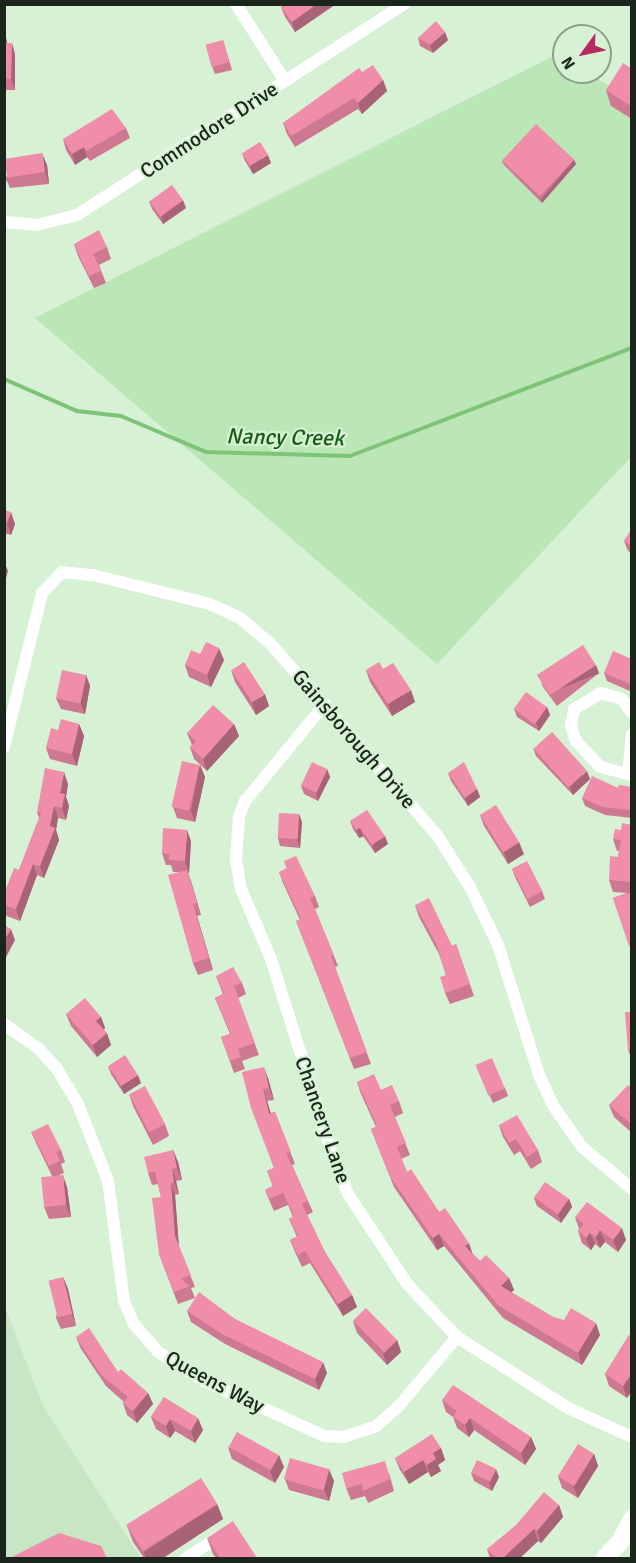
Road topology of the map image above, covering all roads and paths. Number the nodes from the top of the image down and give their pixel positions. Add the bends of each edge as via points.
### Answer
1 (236, 4) edge
2 (404, 4) edge
3 (285, 81) junction
4 (4, 222) edge
5 (325, 704) junction
6 (632, 713) edge
7 (632, 734) edge
8 (4, 747) edge
9 (630, 774) edge
10 (4, 1024) edge
11 (632, 1189) edge
12 (457, 1337) junction
13 (632, 1437) edge
14 (632, 1519) edge
15 (230, 1530) edge
16 (615, 1556) edge
17 (193, 1557) edge

1 - 3 street
2 - 3 street, Commodore Drive
3 - 4 street, Commodore Drive via 78,215 36,225
5 - 8 street, Gainsborough Drive via 270,643 240,618 210,604 62,572 42,593
5 - 11 street, Gainsborough Drive via 454,860 498,945 539,1075 554,1107 582,1147
5 - 12 street, Chancery Lane via 244,801 237,832 242,889 271,959 348,1194 408,1285
6 - 9 street via 622,699 601,693 580,703 571,717 576,741 600,767
7 - 9 street
10 - 12 street, Queens Way via 39,1049 57,1069 82,1113 108,1181 124,1301 134,1324 158,1352 204,1381 324,1436 344,1437 376,1426 398,1407
12 - 13 street, Chancery Lane via 568,1408
14 - 16 street
15 - 17 street

